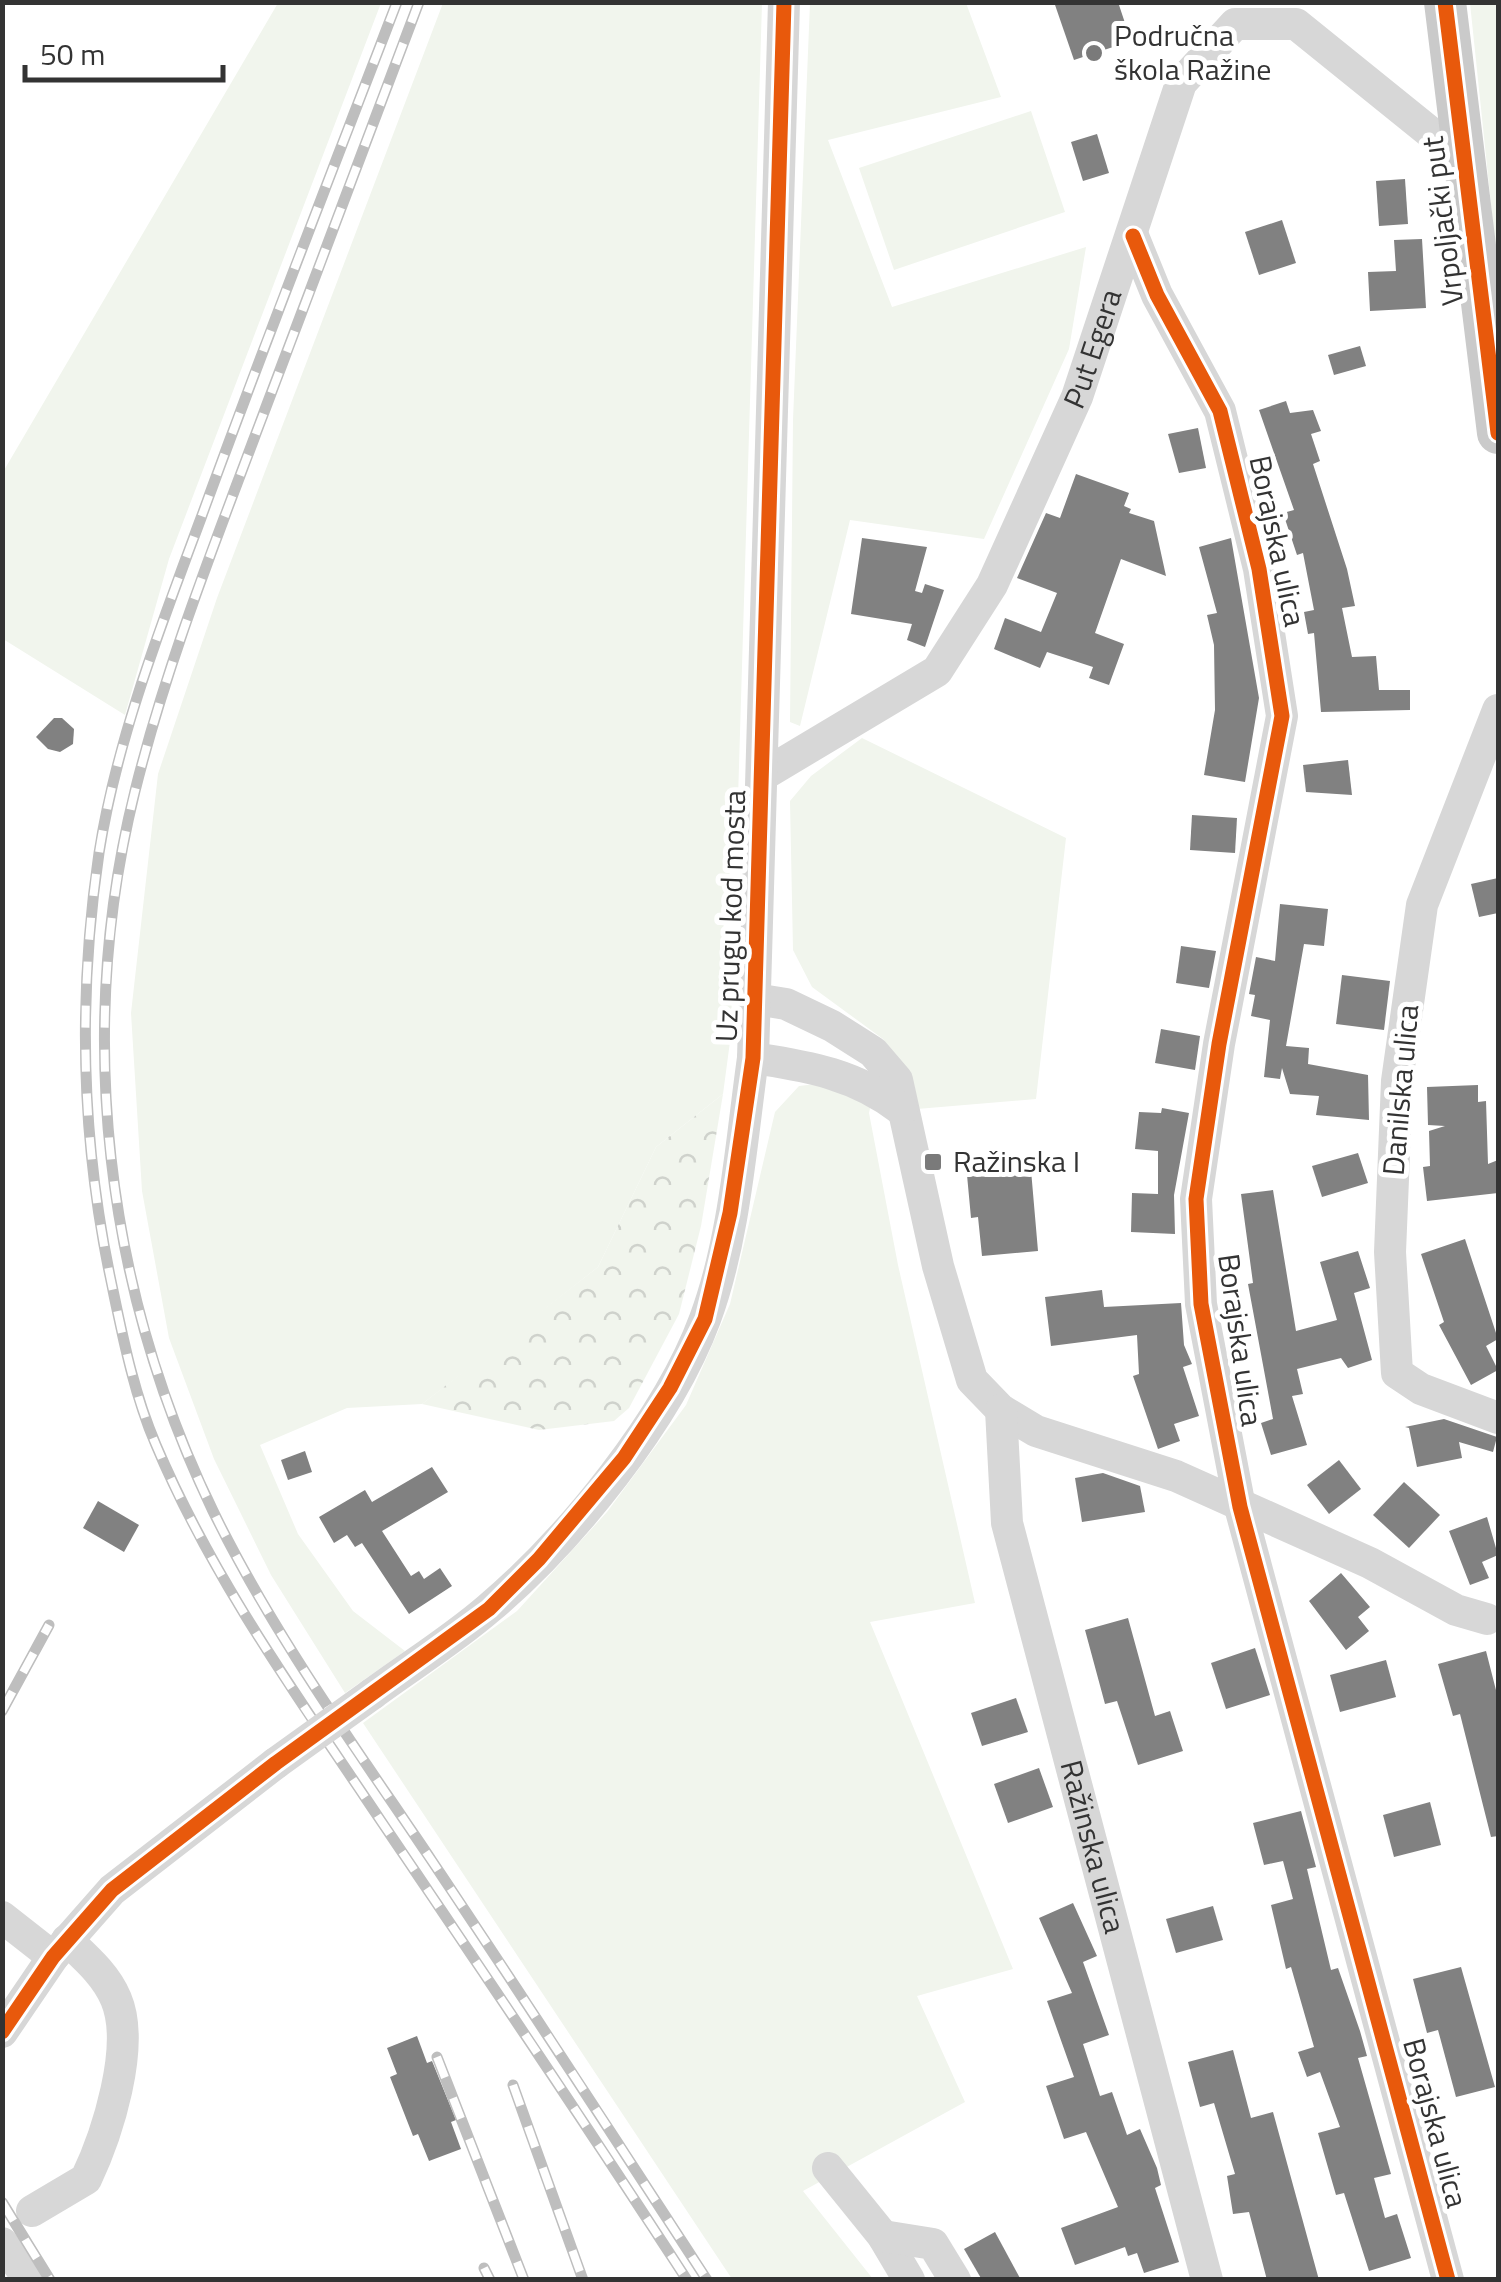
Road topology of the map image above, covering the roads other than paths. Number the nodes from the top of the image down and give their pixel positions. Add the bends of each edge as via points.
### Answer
1 (784, 2) edge
2 (1446, 2) edge
3 (1461, 139) junction
4 (1133, 236) junction
5 (1498, 433) edge
6 (1498, 710) edge
7 (763, 775) junction
8 (755, 999) junction
9 (753, 1058) junction
10 (902, 1110) junction
11 (1001, 1410) junction
12 (1498, 1418) edge
13 (1240, 1506) junction
14 (1495, 1625) edge
15 (2, 1917) edge
16 (60, 1949) junction
17 (2, 2032) edge
18 (828, 2168) dead end
19 (32, 2212) dead end
20 (884, 2236) junction
21 (2, 2243) edge
22 (30, 2280) edge
23 (909, 2280) edge
24 (955, 2280) edge
25 (1208, 2280) edge
26 (1448, 2280) edge

1 - 7 street, Uz prugu kod mosta
2 - 3 main road, Vrpoljački put
3 - 4 street, Put Egera via 1430,133 1296,24 1236,24 1181,83
3 - 5 main road, Vrpoljački put
4 - 7 street, Put Egera via 1076,397 992,585 937,671
4 - 13 street, Borajska ulica via 1220,410 1259,569 1282,716 1196,1199 1201,1304
6 - 12 street, Danilska ulica via 1422,906 1397,1081 1390,1252 1397,1374
7 - 8 street, Uz prugu kod mosta
8 - 9 street, Uz prugu kod mosta
8 - 10 street via 786,1004 873,1052 897,1080
9 - 10 street via 841,1074 875,1088
9 - 16 street, Uz prugu kod mosta, bridge via 730,1212 705,1319 624,1458 489,1609 112,1890
10 - 11 street via 972,1380
11 - 13 street via 1036,1431 1176,1476
11 - 25 street, Ražinska ulica via 1007,1524
13 - 14 street
13 - 26 street, Borajska ulica
15 - 16 street
16 - 17 street, Uz prugu kod mosta
16 - 19 street via 100,1972 117,2000 124,2048 86,2179
18 - 20 street
20 - 23 street
20 - 24 street via 934,2244
21 - 22 street

